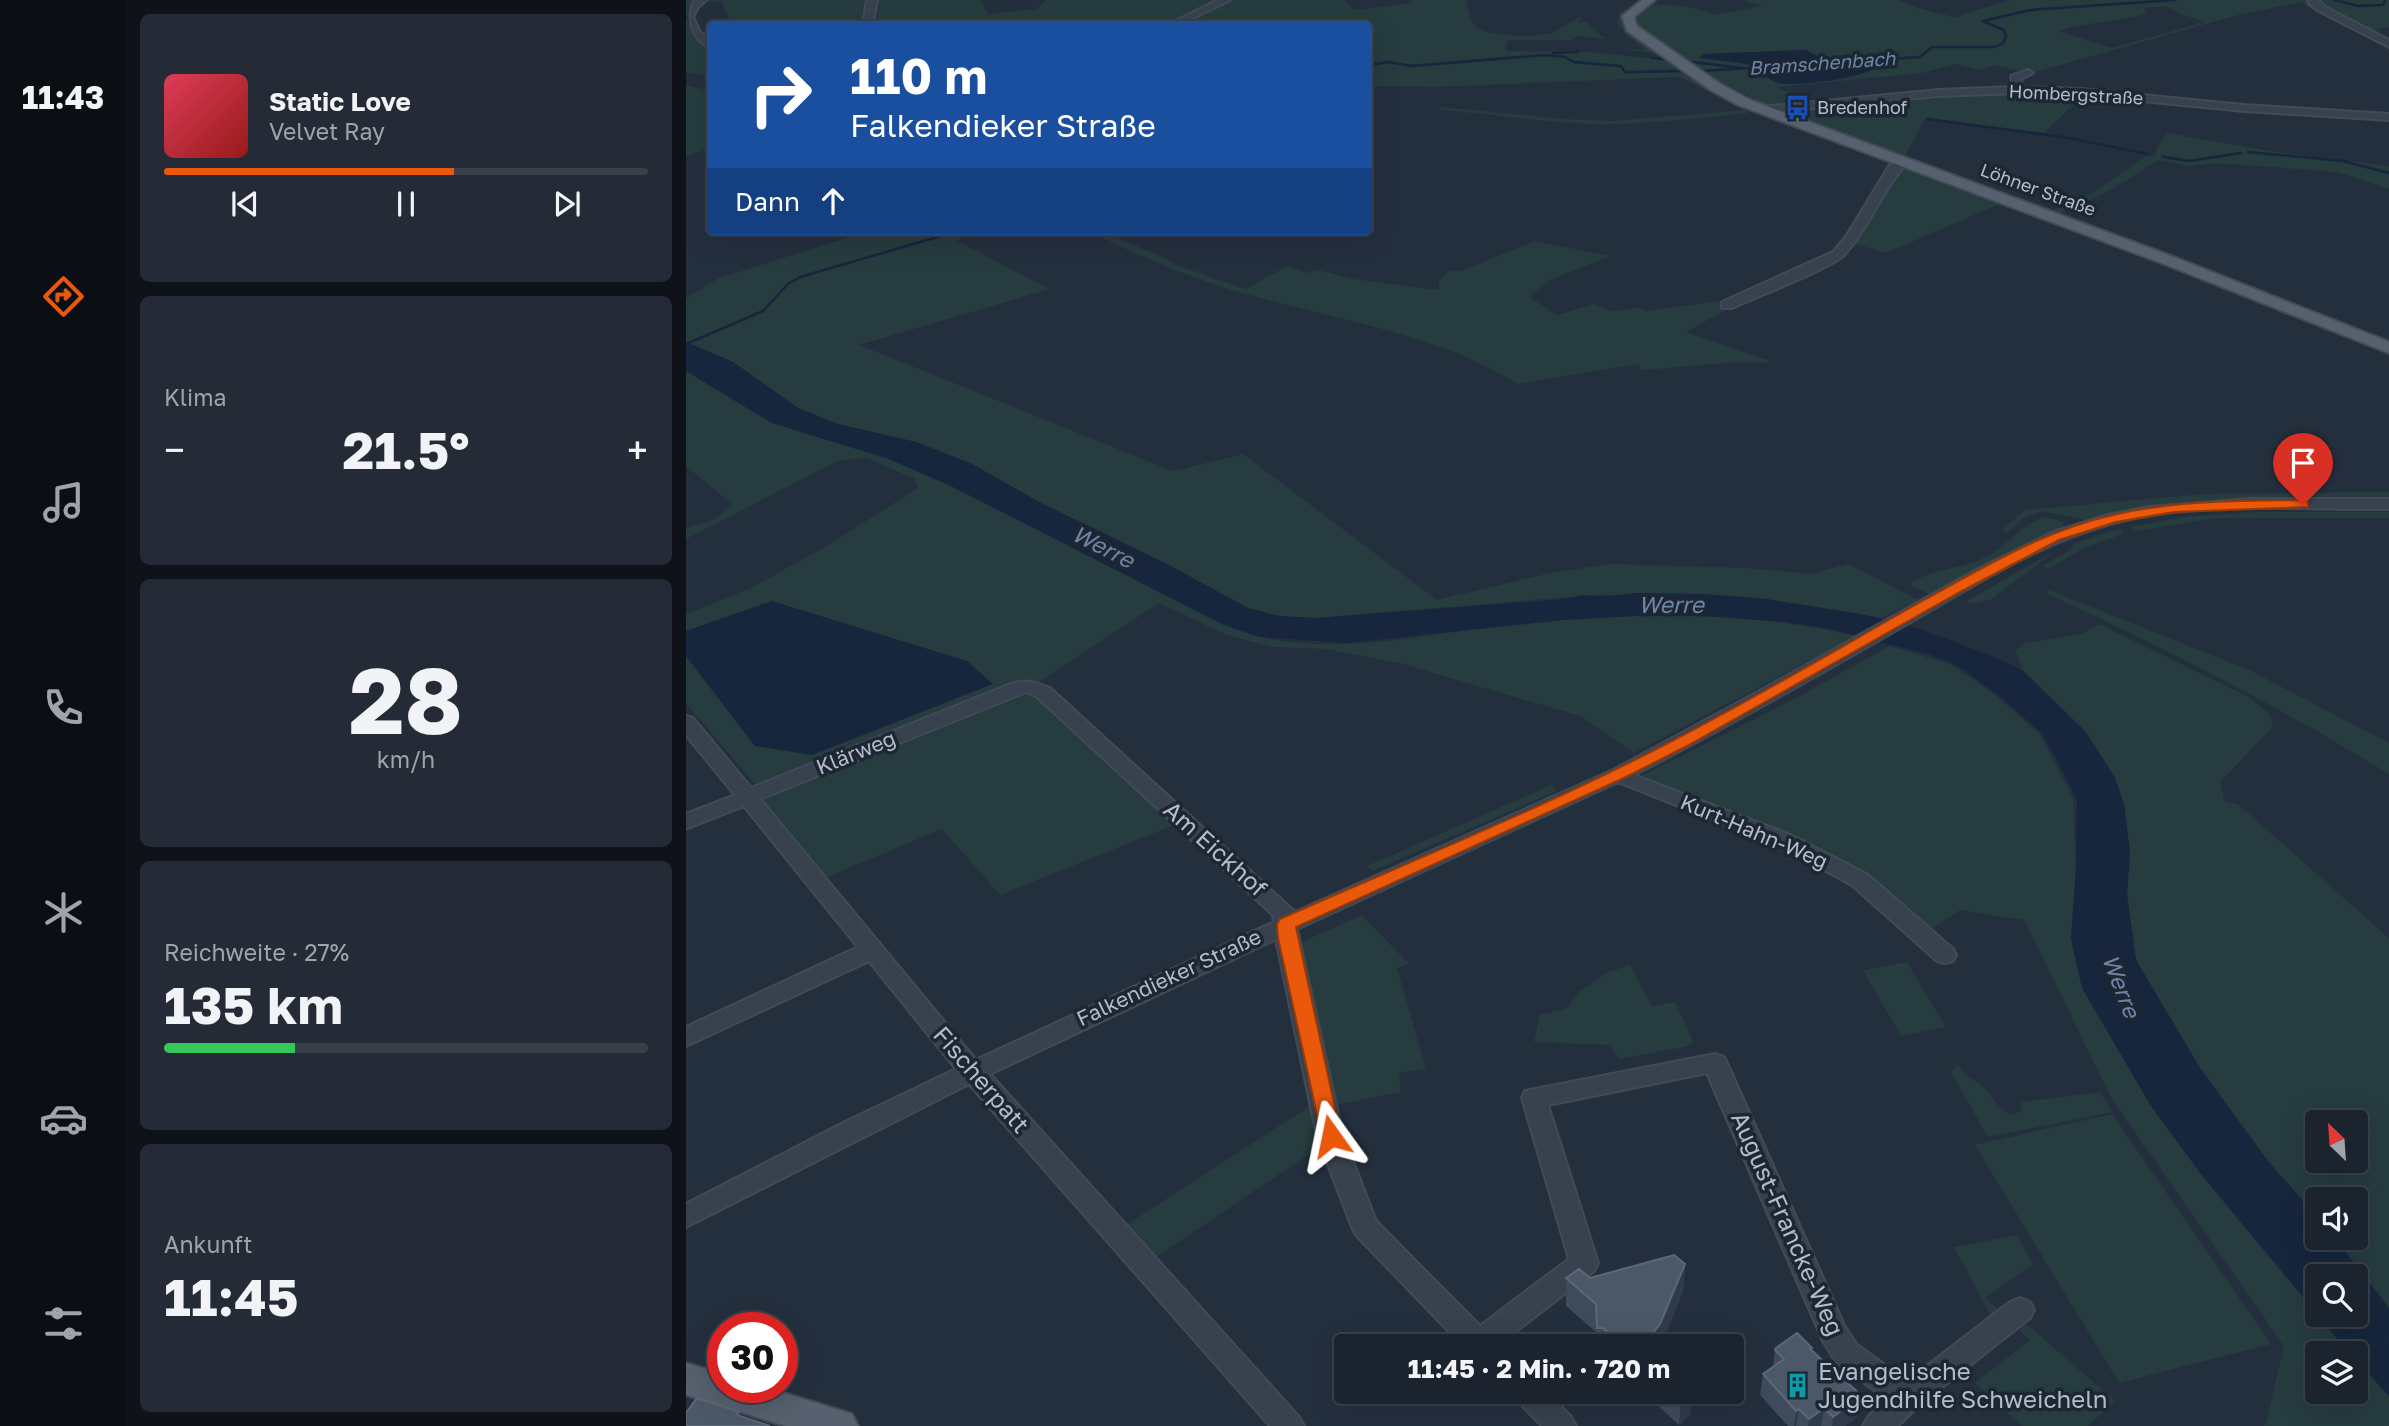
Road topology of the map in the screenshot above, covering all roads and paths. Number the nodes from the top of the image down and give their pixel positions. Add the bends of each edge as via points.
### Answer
1 (701, 0) edge
2 (872, 0) edge
3 (1225, 0) edge
4 (1649, 0) edge
5 (2313, 0) edge
6 (868, 21) edge
7 (1181, 21) edge
8 (707, 42) edge
9 (2389, 44) edge
10 (2028, 73) dead end
11 (2020, 90) junction
12 (1762, 110) junction
13 (2389, 117) edge
14 (1902, 162) junction
15 (1727, 305) dead end
16 (2389, 348) edge
17 (2389, 504) edge
18 (1879, 632) joint
19 (1027, 685) joint
20 (1741, 709) joint
21 (686, 722) edge
22 (1620, 774) junction
23 (747, 797) junction
24 (686, 822) edge
25 (1286, 924) junction
26 (872, 950) junction
27 (1945, 955) dead end
28 (686, 1037) edge
29 (973, 1071) junction
30 (686, 1216) edge
31 (2020, 1310) dead end
32 (1471, 1334) edge
33 (1494, 1334) edge
34 (686, 1379) edge
35 (1907, 1398) junction
36 (1540, 1404) edge
37 (839, 1426) edge
38 (1289, 1426) edge
39 (1561, 1426) edge
40 (1878, 1426) edge

1 - 8 street via 688,17 696,34
2 - 6 street
3 - 7 street
4 - 12 main road, Löhner Straße via 1631,12 1628,24 1635,33
5 - 9 street
10 - 11 street via 2015,79
11 - 12 street, Hombergstraße
11 - 13 street, Hombergstraße
12 - 14 main road, Löhner Straße
14 - 15 street via 1893,168 1837,254
14 - 16 main road, Löhner Straße
17 - 18 street via 2209,505 2125,516 2054,537
18 - 20 street, Falkendieker Straße
19 - 23 street, Klärweg
19 - 25 street, Am Eickhof via 1043,692 1284,912
20 - 22 street, Falkendieker Straße
21 - 23 street, Fischerpatt
22 - 25 street, Falkendieker Straße
22 - 27 street, Kurt-Hahn-Weg via 1786,841 1860,880
23 - 24 street, Klärweg
23 - 26 street, Fischerpatt
25 - 29 street, Falkendieker Straße
25 - 32 street, Am Eickhof via 1331,1136 1365,1227
26 - 28 street
26 - 29 street, Fischerpatt
29 - 30 street, Falkendieker Straße
29 - 38 street, Fischerpatt
31 - 35 street
33 - 35 street, August-Francke-Weg via 1584,1263 1534,1098 1715,1063 1833,1332 1846,1353
34 - 37 main road
35 - 40 street
36 - 39 street

